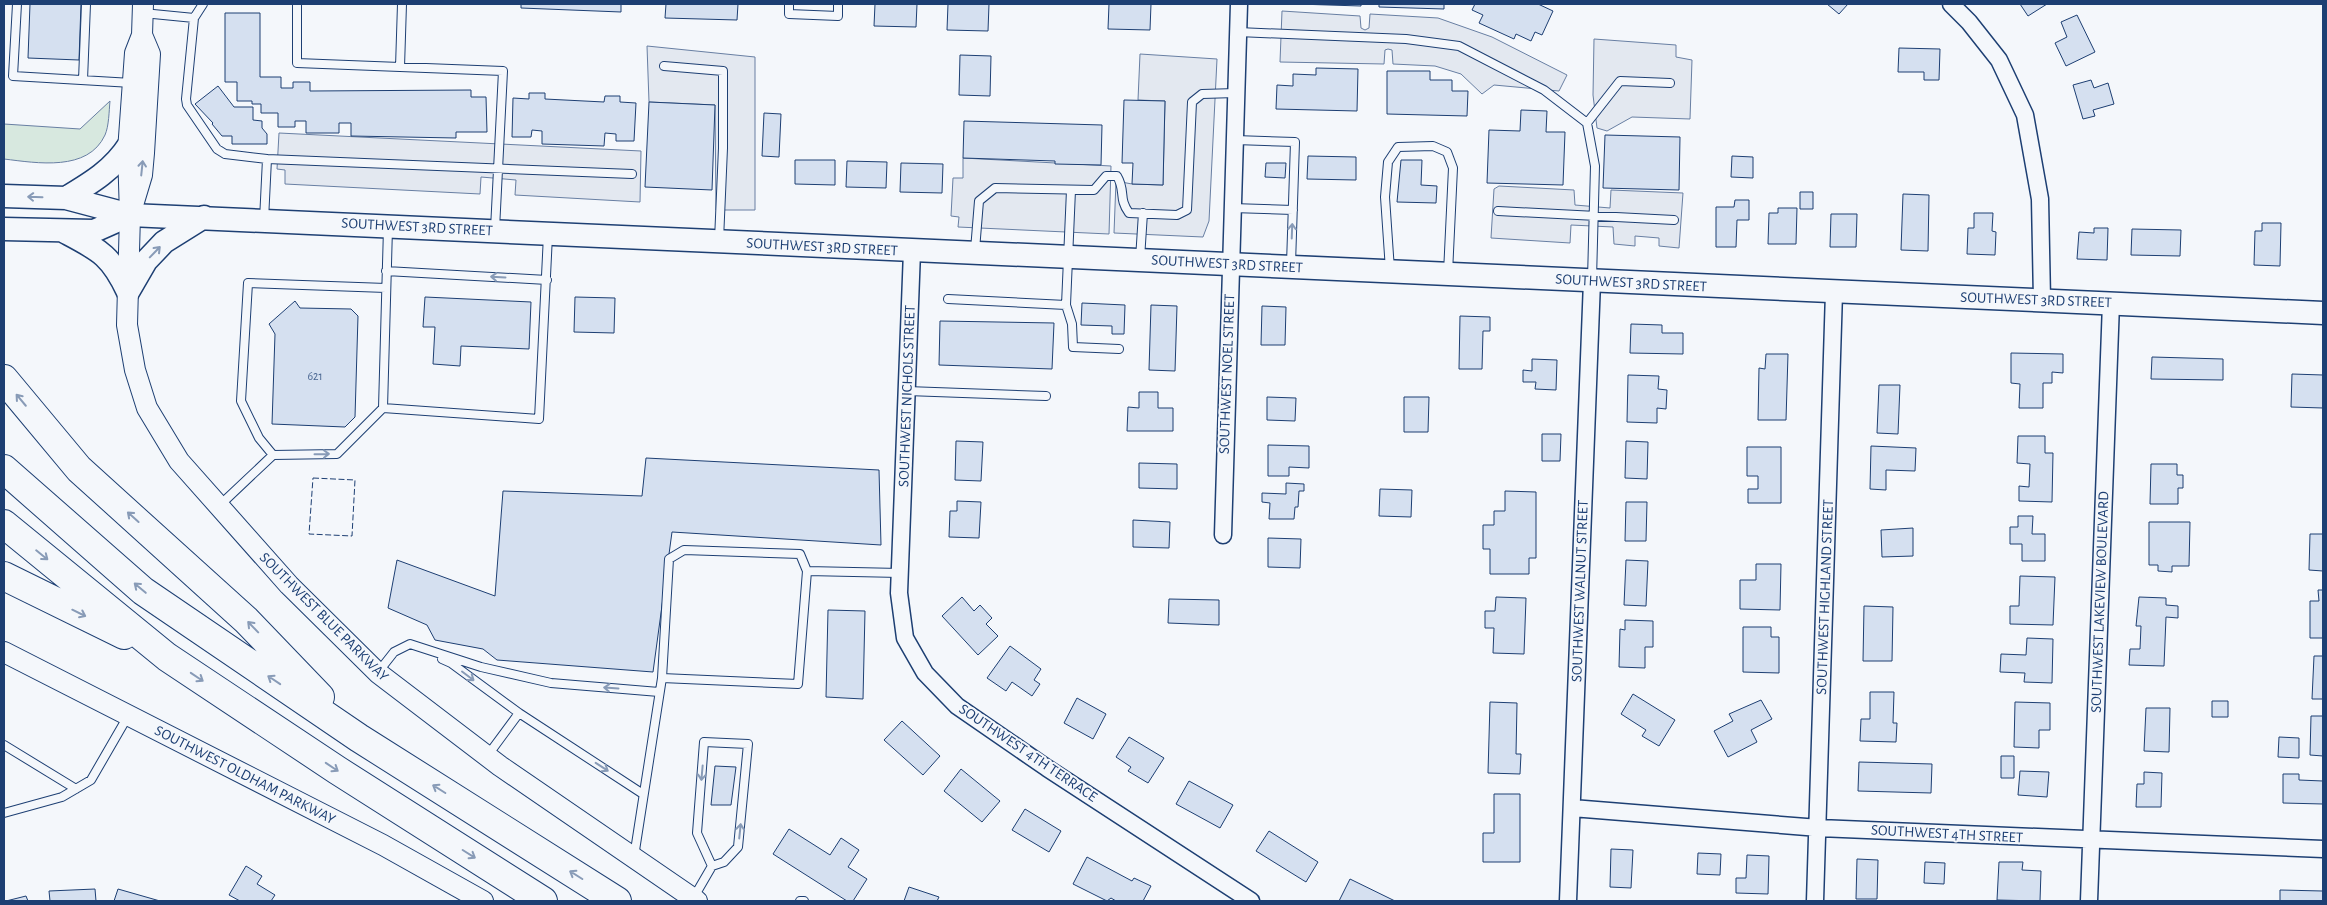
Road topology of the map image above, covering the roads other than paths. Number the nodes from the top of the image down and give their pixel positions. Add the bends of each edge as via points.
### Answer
1 (17, 4) edge
2 (86, 4) edge
3 (203, 4) edge
4 (297, 4) edge
5 (402, 4) edge
6 (789, 4) edge
7 (838, 4) edge
8 (1239, 4) edge
9 (1951, 4) edge
10 (143, 9) edge
11 (194, 18) junction
12 (1238, 32) junction
13 (142, 36) junction
14 (664, 66) dead end
15 (400, 67) junction
16 (83, 80) junction
17 (132, 83) junction
18 (1670, 83) dead end
19 (1236, 93) junction
20 (1587, 123) junction
21 (1234, 140) junction
22 (129, 145) junction
23 (267, 159) junction
24 (498, 168) junction
25 (632, 174) dead end
26 (1071, 190) junction
27 (4, 196) edge
28 (66, 198) junction
29 (1232, 208) junction
30 (1293, 210) junction
31 (1498, 211) dead end
32 (1143, 214) junction
33 (130, 215) junction
34 (1594, 216) junction
35 (204, 217) junction
36 (264, 220) junction
37 (1674, 220) dead end
38 (388, 226) junction
39 (4, 229) edge
40 (62, 231) junction
41 (495, 231) junction
42 (548, 233) junction
43 (718, 242) junction
44 (912, 251) junction
45 (974, 253) junction
46 (1067, 257) junction
47 (1140, 260) junction
48 (1230, 263) junction
49 (1291, 266) junction
50 (386, 271) junction
51 (1390, 272) junction
52 (1447, 275) junction
53 (547, 280) junction
54 (1592, 281) junction
55 (386, 288) junction
56 (128, 292) junction
57 (1834, 292) junction
58 (948, 299) dead end
59 (2042, 300) junction
60 (2111, 303) junction
61 (1066, 305) junction
62 (2323, 312) edge
63 (1120, 349) dead end
64 (4, 379) edge
65 (907, 392) junction
66 (1046, 396) dead end
67 (383, 408) junction
68 (273, 455) junction
69 (4, 469) edge
70 (218, 507) junction
71 (4, 524) edge
72 (1223, 535) dead end
73 (902, 541) joint
74 (807, 571) junction
75 (900, 573) junction
76 (4, 576) edge
77 (410, 644) junction
78 (4, 652) edge
79 (167, 657) junction
80 (378, 673) junction
81 (662, 678) junction
82 (660, 692) junction
83 (519, 713) junction
84 (128, 716) junction
85 (359, 738) junction
86 (4, 745) edge
87 (486, 756) junction
88 (76, 790) junction
89 (643, 794) junction
90 (1572, 808) junction
91 (4, 813) edge
92 (1819, 828) junction
93 (2091, 841) junction
94 (2323, 849) edge
95 (634, 858) junction
96 (712, 866) junction
97 (695, 900) edge
98 (483, 901) edge
99 (543, 901) edge
100 (617, 901) edge
101 (800, 901) edge
102 (804, 901) edge
103 (1251, 901) edge
104 (1568, 901) edge
105 (1815, 901) edge
106 (2089, 901) edge

1 - 16 lane via 13,76
2 - 16 lane
3 - 11 lane
4 - 15 lane via 297,62
5 - 15 lane
6 - 7 lane via 789,14 838,16
8 - 12 street, SOUTHWEST NOEL STREET
9 - 59 street via 1999,60 2025,115 2040,199
10 - 11 lane
10 - 13 street, SOUTHWEST BLUE PARKWAY
11 - 23 lane via 187,105 217,149 226,154
12 - 19 street, SOUTHWEST NOEL STREET
12 - 20 lane via 1406,39 1459,46 1544,90
13 - 17 street, SOUTHWEST BLUE PARKWAY via 135,53
33 -> 13 street, SOUTHWEST BLUE PARKWAY via 142,175 144,153 150,54
14 - 43 lane via 723,71
15 - 24 lane via 503,71
16 - 17 lane
17 - 22 street, SOUTHWEST BLUE PARKWAY
18 - 20 lane via 1620,81
19 - 21 street, SOUTHWEST NOEL STREET
19 - 32 lane via 1202,94 1192,102 1187,210 1177,215
20 - 34 lane via 1595,166
21 - 29 street, SOUTHWEST NOEL STREET
21 - 30 lane via 1295,142
22 - 28 main road via 119,160 99,178
22 - 33 street, SOUTHWEST BLUE PARKWAY
23 - 24 lane
23 - 36 lane
24 - 25 lane
24 - 41 lane
26 - 32 lane via 1094,190 1106,176 1117,176 1122,184 1122,203 1128,213
26 - 45 lane via 995,188 979,201
26 - 46 lane
28 -> 27 main road, SOUTHWEST 3RD STREET
28 - 33 main road, SOUTHWEST 3RD STREET
29 - 30 lane
29 - 48 street, SOUTHWEST NOEL STREET
49 -> 30 lane
31 - 34 lane
32 - 47 lane
33 - 35 main road, SOUTHWEST 3RD STREET
33 - 40 main road, SOUTHWEST 3RD STREET via 94,231
33 - 56 street, SOUTHWEST BLUE PARKWAY
34 - 37 lane
34 - 54 lane
35 - 36 main road, SOUTHWEST 3RD STREET
56 -> 35 main road via 146,261 164,242
36 - 38 main road, SOUTHWEST 3RD STREET
38 - 41 main road, SOUTHWEST 3RD STREET
38 - 50 lane
39 - 40 main road, SOUTHWEST 3RD STREET
40 - 56 main road via 102,252 121,276
41 - 42 main road, SOUTHWEST 3RD STREET
42 - 43 main road, SOUTHWEST 3RD STREET
42 - 53 lane
43 - 44 main road, SOUTHWEST 3RD STREET
44 - 45 main road, SOUTHWEST 3RD STREET
44 - 65 street, SOUTHWEST NICHOLS STREET
45 - 46 main road, SOUTHWEST 3RD STREET
46 - 47 main road, SOUTHWEST 3RD STREET
46 - 61 lane
47 - 48 main road, SOUTHWEST 3RD STREET
48 - 49 main road, SOUTHWEST 3RD STREET
48 - 72 street, SOUTHWEST NOEL STREET
49 - 51 main road, SOUTHWEST 3RD STREET
53 -> 50 lane
50 - 55 lane
51 - 52 main road, SOUTHWEST 3RD STREET
51 - 52 lane via 1385,197 1388,162 1398,147 1432,146 1447,152 1453,168
52 - 54 main road, SOUTHWEST 3RD STREET
53 - 67 lane via 538,419
54 - 57 main road, SOUTHWEST 3RD STREET
54 - 90 street, SOUTHWEST WALNUT STREET
55 - 67 lane
55 - 68 lane via 248,283 241,401 260,438
56 - 70 street, SOUTHWEST BLUE PARKWAY via 129,334 135,370 147,408 179,461
57 - 59 main road, SOUTHWEST 3RD STREET
57 - 92 street, SOUTHWEST HIGHLAND STREET
58 - 61 lane
59 - 60 main road, SOUTHWEST 3RD STREET
60 - 62 main road, SOUTHWEST 3RD STREET
60 - 93 street, SOUTHWEST LAKEVIEW BOULEVARD
61 - 63 lane via 1072,324 1073,347
85 -> 64 highway via 246,620 79,468
65 - 66 lane
65 - 73 street, SOUTHWEST NICHOLS STREET
68 -> 67 lane via 337,454
68 - 70 lane
85 -> 69 highway via 143,591
70 - 80 street, SOUTHWEST BLUE PARKWAY via 289,585
71 -> 79 highway
73 - 75 street, SOUTHWEST 4TH TERRACE
74 - 75 lane
74 - 81 lane via 798,684
74 - 81 lane via 800,554 684,550 669,559
75 - 103 street, SOUTHWEST 4TH TERRACE via 899,593 905,638 925,673 957,706
76 -> 79 highway
77 - 80 lane via 394,652
82 -> 77 lane via 551,684 481,667
77 -> 83 lane via 451,663
78 - 84 street, SOUTHWEST OLDHAM PARKWAY
79 -> 99 highway
80 - 87 street, SOUTHWEST BLUE PARKWAY
81 - 82 lane
82 - 89 lane
83 - 87 lane
83 -> 89 lane
84 - 88 lane via 91,780
84 - 98 street, SOUTHWEST OLDHAM PARKWAY via 383,845
100 -> 85 highway
86 - 88 lane
87 - 95 street, SOUTHWEST BLUE PARKWAY
88 - 91 lane via 62,798
89 - 95 lane
90 - 92 street, SOUTHWEST 4TH STREET
90 - 104 street, SOUTHWEST WALNUT STREET
92 - 93 street, SOUTHWEST 4TH STREET
92 - 105 street, SOUTHWEST HIGHLAND STREET
93 - 94 street, SOUTHWEST 4TH STREET
93 - 106 street, SOUTHWEST LAKEVIEW BOULEVARD
95 - 97 street, SOUTHWEST BLUE PARKWAY
96 -> 96 lane via 724,862 738,847 748,744 704,742 697,833
96 - 97 lane
101 - 102 lane

